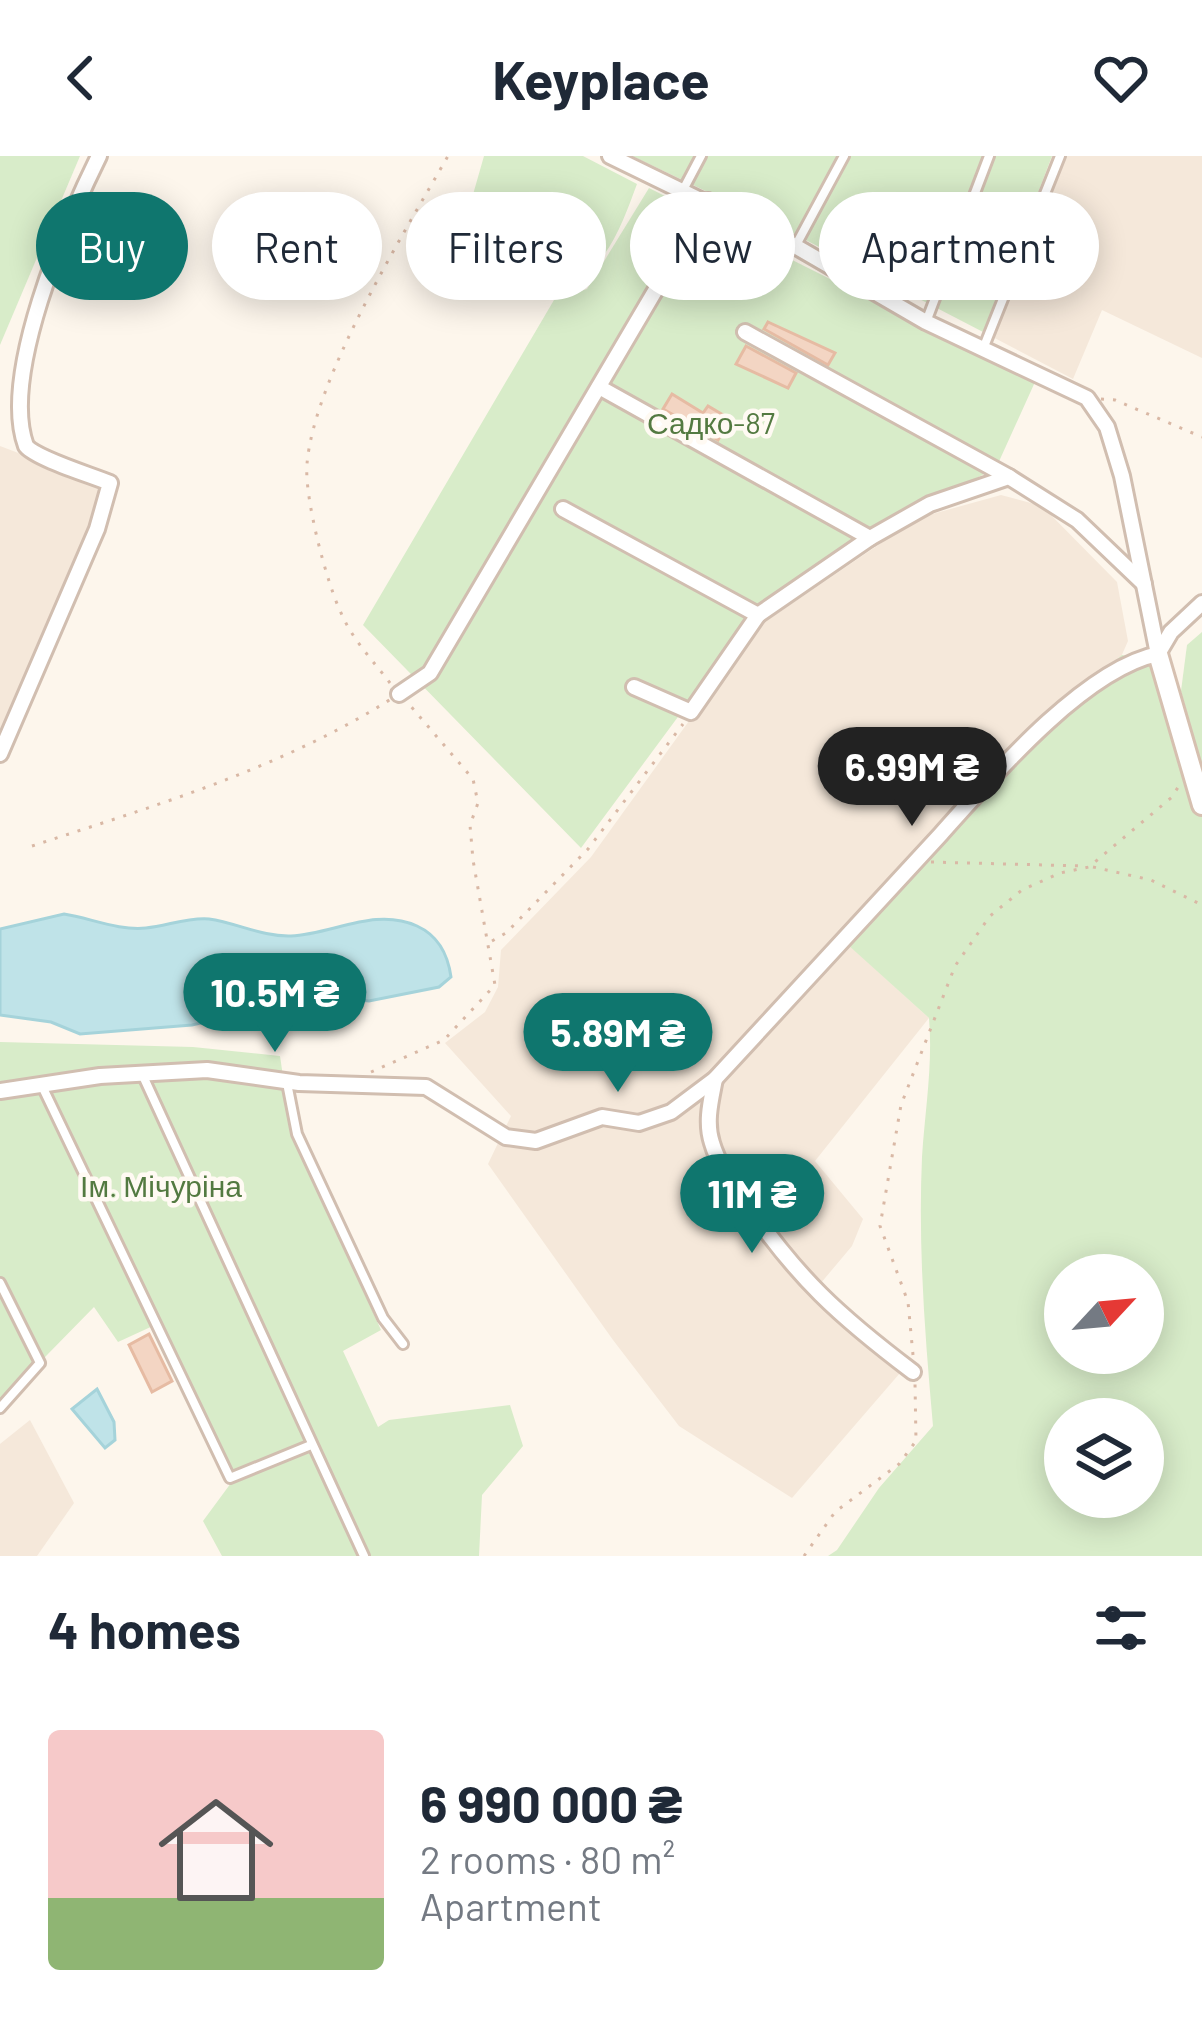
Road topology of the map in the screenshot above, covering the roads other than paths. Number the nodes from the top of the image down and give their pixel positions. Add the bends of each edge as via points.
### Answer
1 (99, 156) edge
2 (610, 156) edge
3 (701, 156) edge
4 (844, 156) edge
5 (989, 156) edge
6 (1060, 156) edge
7 (683, 190) junction
8 (688, 192) edge
9 (795, 246) joint
10 (650, 300) edge
11 (926, 322) junction
12 (745, 332) dead end
13 (983, 349) junction
14 (599, 386) junction
15 (1009, 477) junction
16 (562, 509) dead end
17 (870, 538) junction
18 (1144, 584) junction
19 (1202, 604) edge
20 (758, 615) junction
21 (1158, 654) junction
22 (634, 687) dead end
23 (399, 694) road end
24 (0, 754) edge
25 (1202, 804) edge
26 (143, 1076) junction
27 (715, 1079) junction
28 (287, 1082) junction
29 (42, 1086) junction
30 (0, 1091) edge
31 (0, 1282) edge
32 (403, 1344) dead end
33 (913, 1372) road end
34 (0, 1408) edge
35 (311, 1444) junction
36 (364, 1556) edge

1 - 24 street via 11,345 6,393 29,451 110,483
2 - 7 street
3 - 7 lane
4 - 9 lane
5 - 11 lane
6 - 13 lane
7 - 8 street
9 - 11 street
10 - 14 street
11 - 13 street
12 - 15 street
13 - 18 street via 1088,398 1112,443
14 - 17 street
14 - 23 street via 430,673
15 - 17 street via 930,504
15 - 18 street via 1077,520
16 - 20 street
17 - 20 street
18 - 21 street
19 - 21 street
20 - 22 street via 691,712
21 - 25 street
21 - 27 street via 1131,660 992,776
26 - 28 street via 207,1070
26 - 29 street
26 - 35 lane
27 - 28 street via 671,1112 639,1123 602,1118 536,1141 506,1137 426,1087
27 - 33 street via 711,1142 724,1171 829,1307
28 - 32 lane via 297,1134 383,1318
29 - 30 street
29 - 35 lane via 230,1478
31 - 34 lane via 40,1363
35 - 36 lane

